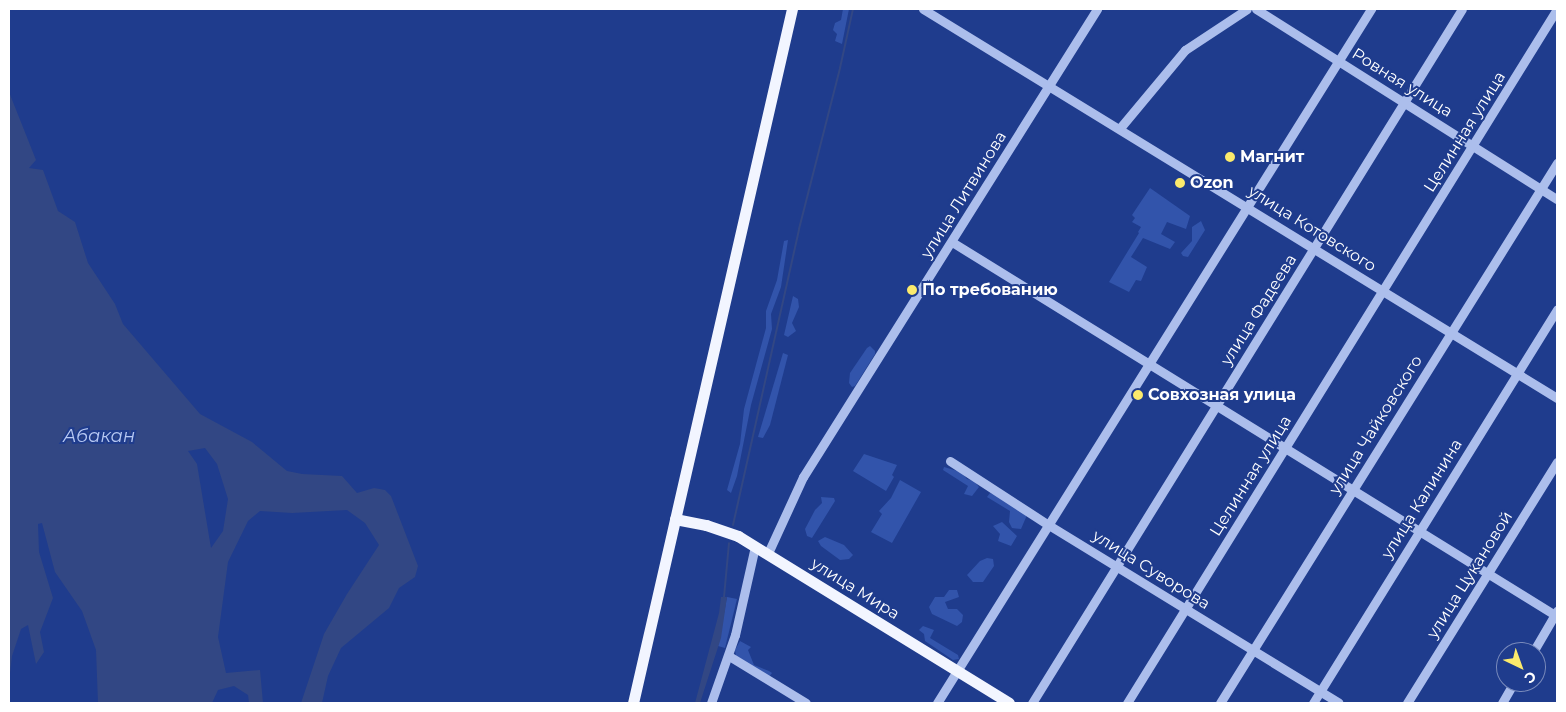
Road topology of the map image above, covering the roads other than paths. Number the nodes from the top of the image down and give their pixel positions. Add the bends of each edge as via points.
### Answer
1 (792, 9) edge
2 (923, 9) edge
3 (1097, 9) edge
4 (1247, 9) edge
5 (1256, 9) edge
6 (1370, 9) edge
7 (1462, 9) edge
8 (1557, 9) edge
9 (1338, 60) junction
10 (1050, 85) junction
11 (1404, 102) junction
12 (1120, 128) junction
13 (1474, 146) junction
14 (1557, 163) edge
15 (1541, 189) junction
16 (1557, 199) edge
17 (1247, 207) junction
18 (952, 242) junction
19 (1314, 248) junction
20 (1384, 291) junction
21 (1557, 310) edge
22 (1451, 333) junction
23 (1148, 363) junction
24 (1518, 374) junction
25 (1557, 398) edge
26 (1217, 406) junction
27 (1286, 448) junction
28 (950, 461) dead end
29 (1557, 462) edge
30 (1353, 490) junction
31 (675, 518) junction
32 (1047, 524) junction
33 (1420, 531) junction
34 (755, 546) junction
35 (768, 553) junction
36 (1117, 566) junction
37 (1489, 574) junction
38 (1185, 608) junction
39 (1556, 613) edge
40 (1539, 642) edge
41 (1252, 650) junction
42 (729, 656) junction
43 (956, 672) junction
44 (1320, 692) junction
45 (1508, 692) edge
46 (633, 703) edge
47 (711, 703) edge
48 (806, 703) edge
49 (937, 703) edge
50 (1009, 703) edge
51 (1032, 703) edge
52 (1127, 703) edge
53 (1220, 703) edge
54 (1313, 703) edge
55 (1339, 703) edge
56 (1407, 703) edge
57 (1502, 703) edge

1 - 31 main road
2 - 10 street, улица Котовского
3 - 10 street, улица Литвинова
4 - 12 street via 1185,50
5 - 9 street, Ровная улица
6 - 9 street
7 - 11 street, улица Фадеева
8 - 13 street, Целинная улица
9 - 11 street, Ровная улица
9 - 17 street
10 - 12 street, улица Котовского
10 - 18 street, улица Литвинова
11 - 13 street, Ровная улица
11 - 19 street, улица Фадеева
12 - 17 street, улица Котовского
13 - 15 street, Ровная улица
13 - 20 street, Целинная улица
14 - 15 street, улица Чайковского
15 - 16 street, Ровная улица
15 - 22 street, улица Чайковского
17 - 19 street, улица Котовского
17 - 23 street
18 - 23 street
18 - 35 street, улица Литвинова via 803,477
19 - 20 street, улица Котовского
19 - 26 street, улица Фадеева
20 - 22 street, улица Котовского
20 - 27 street, Целинная улица
21 - 24 street, улица Калинина
22 - 24 street, улица Котовского
22 - 30 street, улица Чайковского
23 - 26 street
23 - 32 street
24 - 25 street, улица Котовского
24 - 33 street, улица Калинина
26 - 27 street
26 - 36 street, улица Фадеева
27 - 30 street
27 - 38 street, Целинная улица
28 - 32 street, улица Суворова
29 - 37 street, улица Цукановой
30 - 33 street
30 - 41 street, улица Чайковского
31 - 34 main road, улица Мира via 738,536
31 - 46 main road
32 - 36 street, улица Суворова
32 - 43 street
33 - 37 street
33 - 44 street, улица Калинина
34 - 35 main road, улица Мира
34 - 42 street
35 - 43 main road, улица Мира
36 - 38 street, улица Суворова
36 - 51 street, улица Фадеева
37 - 39 street
37 - 56 street, улица Цукановой
38 - 41 street, улица Суворова
38 - 52 street, Целинная улица
39 - 40 street
41 - 44 street, улица Суворова
41 - 53 street, улица Чайковского
42 - 47 street
42 - 48 street
43 - 49 street
43 - 50 main road, улица Мира
44 - 54 street, улица Калинина
44 - 55 street, улица Суворова
45 - 57 street

